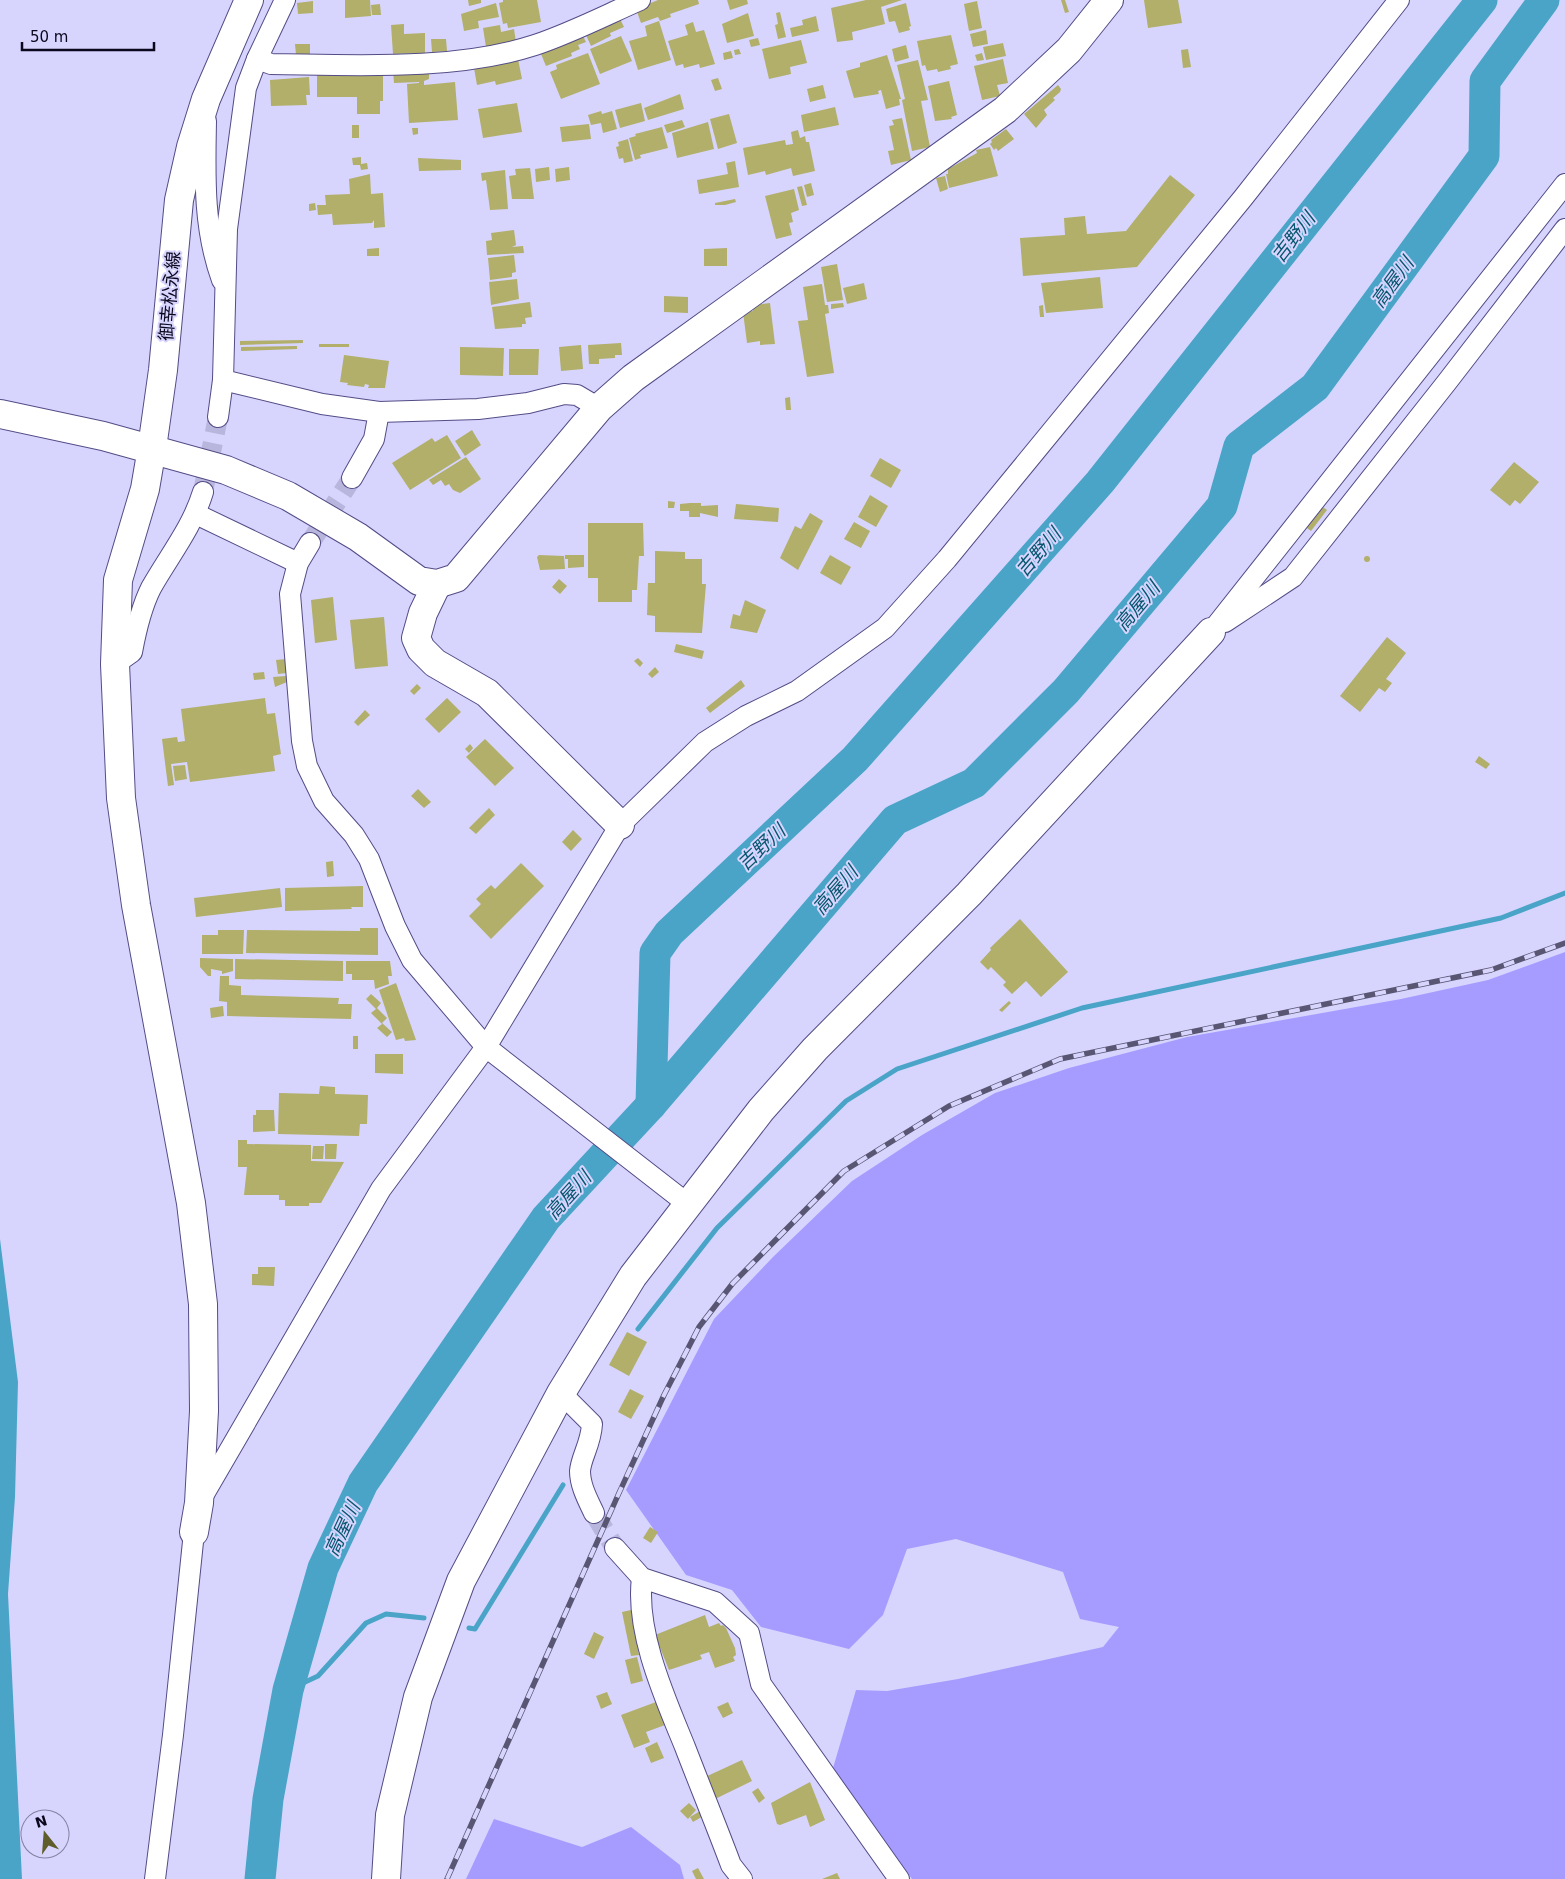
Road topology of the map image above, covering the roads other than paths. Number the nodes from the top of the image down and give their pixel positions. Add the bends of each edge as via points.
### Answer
1 (249, 0) edge
2 (285, 0) edge
3 (640, 0) edge
4 (1109, 0) edge
5 (1399, 0) edge
6 (257, 59) junction
7 (206, 99) junction
8 (1565, 184) edge
9 (1565, 229) edge
10 (226, 291) junction
11 (223, 380) junction
12 (599, 408) junction
13 (379, 412) junction
14 (0, 414) edge
15 (218, 417) tunnel mouth
16 (152, 448) junction
17 (352, 478) tunnel mouth
18 (203, 492) tunnel mouth
19 (196, 514) junction
20 (310, 543) tunnel mouth
21 (298, 563) junction
22 (437, 584) junction
23 (1211, 632) junction
24 (115, 664) junction
25 (620, 825) junction
26 (489, 1049) junction
27 (689, 1205) junction
28 (561, 1393) junction
29 (199, 1503) junction
30 (594, 1513) tunnel mouth
31 (194, 1532) joint
32 (615, 1548) tunnel mouth
33 (642, 1578) junction
34 (155, 1879) edge
35 (386, 1879) edge
36 (742, 1879) edge
37 (899, 1879) edge

1 - 7 street, 御幸松永線
2 - 6 street
3 - 6 street via 534,45 463,60 388,65 271,64
4 - 12 street via 1069,50 1004,110 686,338
5 - 25 street via 1243,198 954,552 885,628 797,691 746,716 705,742
6 - 10 street via 246,88 235,165 227,229
7 - 10 street via 204,195 212,254
7 - 16 street, 御幸松永線 via 179,200
8 - 23 street
9 - 23 street via 1293,577
10 - 11 street
11 - 13 street via 322,404
11 - 15 street
12 - 13 street via 577,395 564,394 478,409
12 - 22 street via 456,578
13 - 17 street via 374,440
14 - 16 street
16 - 22 street via 226,470 288,496 358,537 419,581
16 - 24 street, 御幸松永線 via 145,489 118,580
18 - 19 street
19 - 21 street
19 - 24 street via 151,590 138,622 132,652
20 - 21 street
21 - 26 street via 290,594 302,741 307,766 324,801 354,835 369,859 412,960
22 - 25 street via 423,613 416,638 421,649 435,662 487,693
23 - 27 street via 969,894 815,1049 761,1110
24 - 29 street, 御幸松永線 via 121,798 136,905 190,1203 203,1304 204,1412
25 - 26 street
26 - 27 street
26 - 29 street via 381,1188
27 - 28 street via 633,1276
28 - 30 street via 592,1424 591,1439 580,1470 583,1489
28 - 35 street via 460,1581 438,1638 418,1696 390,1815
29 - 31 street, 御幸松永線
31 - 34 street
32 - 33 street
33 - 36 street via 639,1598 663,1694 731,1865
33 - 37 street via 715,1602 749,1634 761,1684

